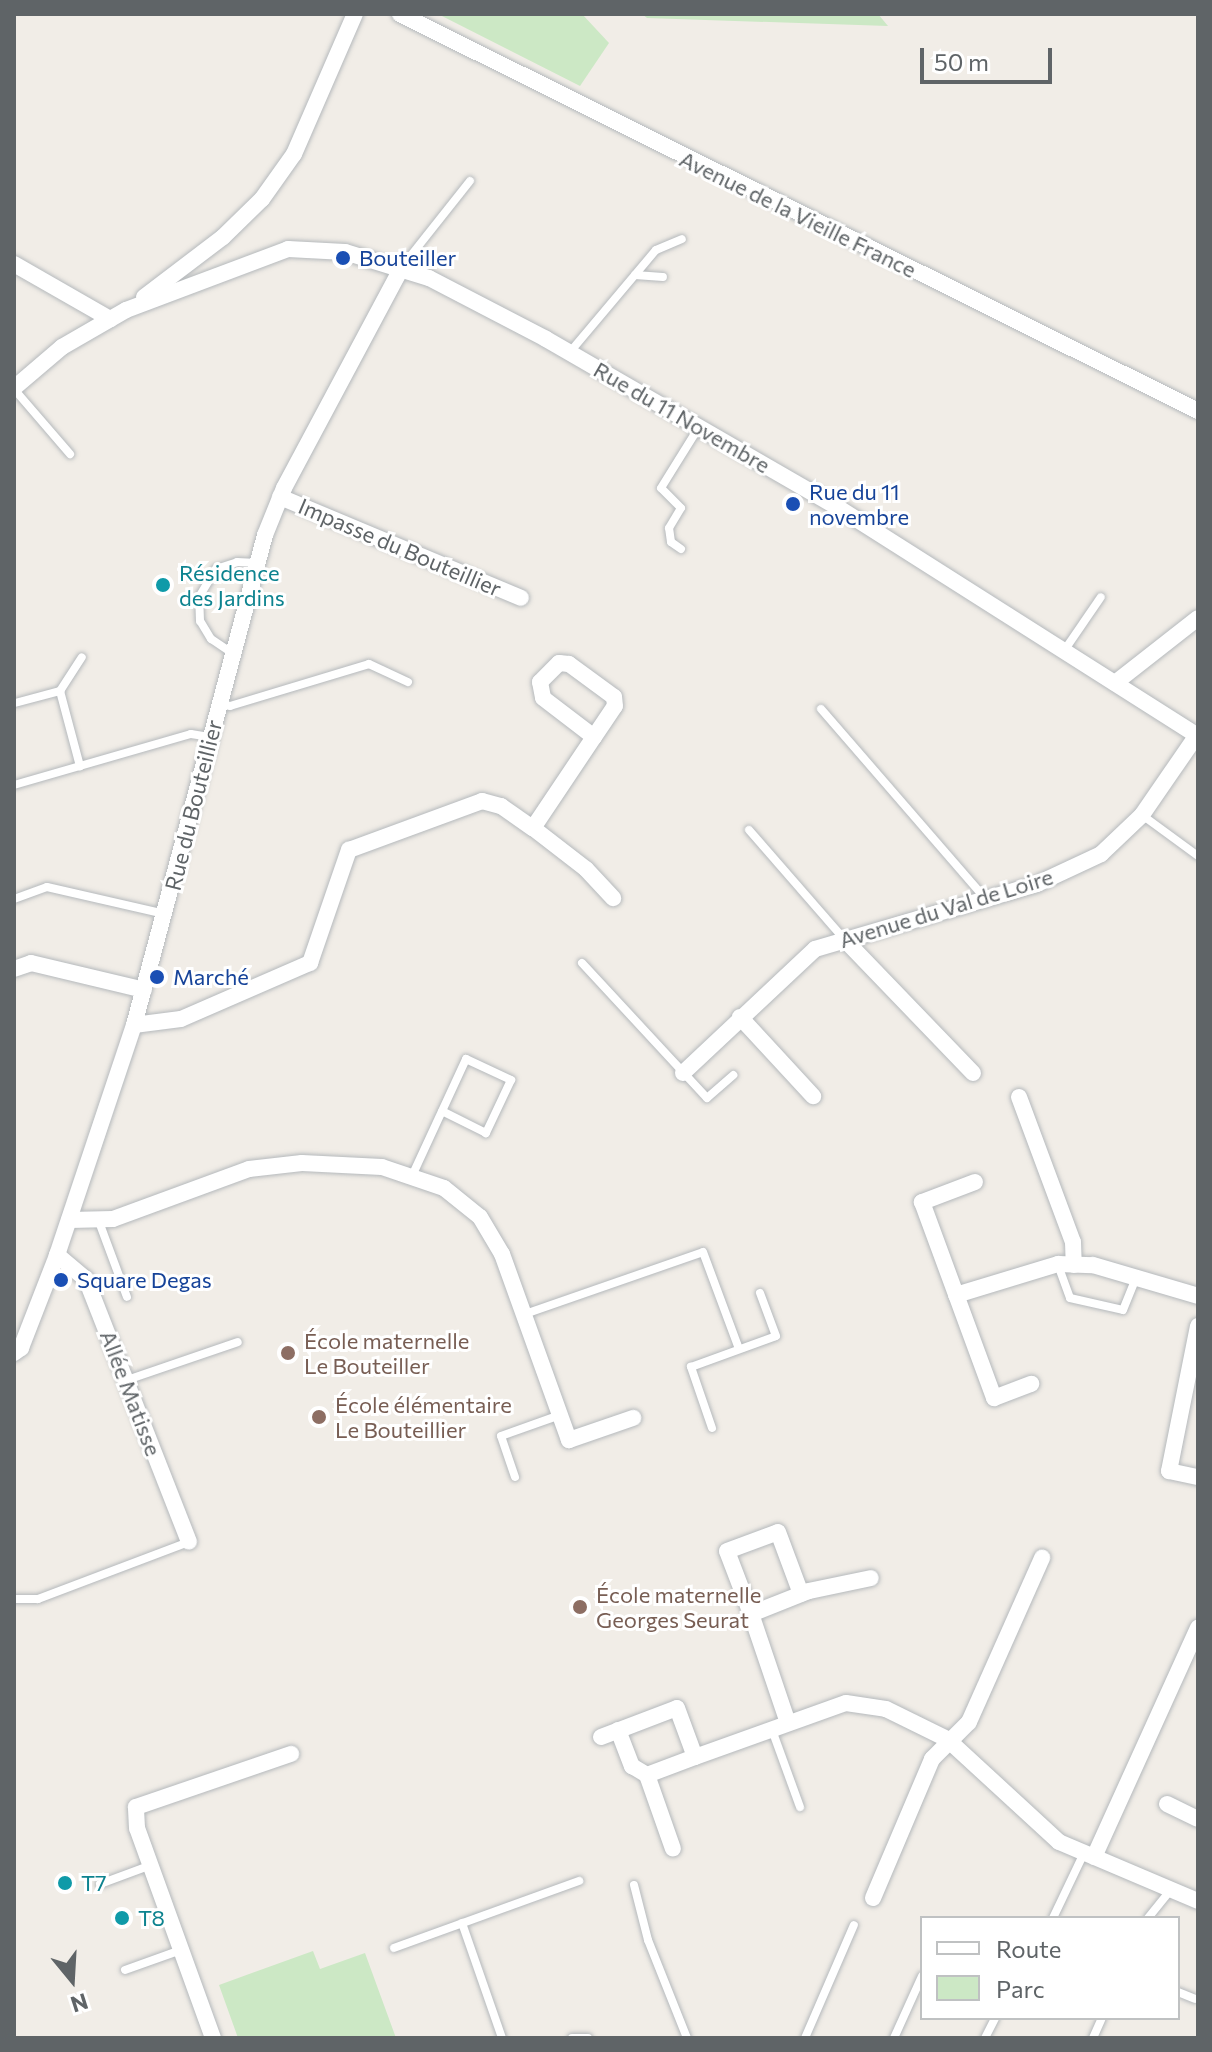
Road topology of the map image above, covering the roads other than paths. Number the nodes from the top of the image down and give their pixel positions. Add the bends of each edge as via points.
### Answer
1 (355, 14) edge
2 (400, 14) edge
3 (470, 181) dead end
4 (682, 239) dead end
5 (14, 264) edge
6 (401, 269) junction
7 (635, 275) junction
8 (663, 277) dead end
9 (126, 310) junction
10 (110, 319) junction
11 (570, 352) junction
12 (14, 389) edge
13 (1198, 411) edge
14 (699, 427) junction
15 (70, 454) dead end
16 (280, 497) junction
17 (681, 549) dead end
18 (257, 563) junction
19 (1101, 597) dead end
20 (521, 598) dead end
21 (1198, 618) edge
22 (1064, 651) junction
23 (232, 653) junction
24 (82, 657) dead end
25 (408, 682) dead end
26 (1115, 683) junction
27 (60, 691) junction
28 (15, 703) edge
29 (219, 703) junction
30 (821, 709) dead end
31 (1198, 735) edge
32 (211, 737) junction
33 (594, 737) junction
34 (80, 766) junction
35 (14, 785) edge
36 (1142, 815) junction
37 (533, 828) junction
38 (749, 830) dead end
39 (1198, 856) edge
40 (613, 898) dead end
41 (985, 898) junction
42 (14, 899) edge
43 (165, 914) junction
44 (844, 939) junction
45 (582, 963) dead end
46 (14, 969) edge
47 (144, 990) junction
48 (740, 1017) junction
49 (134, 1025) junction
50 (683, 1073) junction
51 (973, 1073) dead end
52 (733, 1075) dead end
53 (813, 1096) dead end
54 (1019, 1097) dead end
55 (442, 1111) junction
56 (411, 1177) junction
57 (975, 1182) dead end
58 (98, 1219) junction
59 (69, 1220) junction
60 (57, 1255) junction
61 (1066, 1264) junction
62 (1137, 1276) junction
63 (760, 1293) dead end
64 (956, 1295) junction
65 (1198, 1296) edge
66 (127, 1297) dead end
67 (525, 1314) junction
68 (1198, 1326) edge
69 (238, 1342) dead end
70 (739, 1349) junction
71 (14, 1353) edge
72 (127, 1380) junction
73 (1031, 1384) dead end
74 (560, 1414) junction
75 (633, 1418) dead end
76 (712, 1428) dead end
77 (515, 1477) dead end
78 (1198, 1477) edge
79 (189, 1542) joint
80 (1042, 1558) dead end
81 (871, 1578) dead end
82 (801, 1594) junction
83 (14, 1599) edge
84 (751, 1614) junction
85 (1198, 1628) edge
86 (780, 1726) junction
87 (618, 1730) junction
88 (601, 1737) dead end
89 (947, 1739) junction
90 (291, 1754) dead end
91 (695, 1757) junction
92 (647, 1775) junction
93 (1167, 1804) dead end
94 (800, 1807) dead end
95 (1198, 1819) edge
96 (673, 1849) dead end
97 (1089, 1854) junction
98 (151, 1865) junction
99 (579, 1881) dead end
100 (100, 1884) dead end
101 (634, 1885) dead end
102 (1172, 1890) junction
103 (873, 1898) dead end
104 (1198, 1901) edge
105 (1054, 1916) edge
106 (1150, 1916) edge
107 (462, 1923) junction
108 (854, 1925) dead end
109 (394, 1948) dead end
110 (181, 1950) junction
111 (125, 1970) dead end
112 (920, 1980) edge
113 (1180, 1993) edge
114 (1195, 1999) dead end
115 (994, 2020) edge
116 (213, 2038) edge
117 (502, 2038) edge
118 (572, 2038) edge
119 (588, 2038) edge
120 (687, 2038) edge
121 (805, 2038) edge
122 (894, 2038) edge
123 (985, 2038) edge

1 - 9 street via 294,154 262,199 223,237
2 - 13 street, Avenue de la Vieille France
3 - 6 lane
4 - 7 lane via 656,250
5 - 10 street
6 - 9 street, Rue du 11 Novembre via 345,252 288,249
6 - 11 street, Rue du 11 Novembre
6 - 16 street, Rue du Bouteillier
7 - 8 lane
7 - 11 lane
9 - 10 street
10 - 12 street via 62,347
11 - 14 street, Rue du 11 Novembre
12 - 15 lane
14 - 17 lane via 661,488 681,508 669,528 671,542
14 - 22 street, Rue du 11 Novembre
16 - 18 street, Rue du Bouteillier
16 - 20 street, Impasse du Bouteillier
18 - 23 street, Rue du Bouteillier
18 - 23 lane via 216,569 199,597 200,621 211,639
19 - 22 lane
21 - 26 street
22 - 26 street, Rue du 11 Novembre
23 - 29 street, Rue du Bouteillier
24 - 27 lane
25 - 29 lane via 369,664 230,706
26 - 31 street, Rue du 11 Novembre
27 - 28 lane
27 - 34 lane
29 - 32 street, Rue du Bouteillier
30 - 41 lane
31 - 36 street, Avenue du Val de Loire
32 - 34 lane via 191,734
32 - 43 street, Rue du Bouteillier
33 - 33 street via 615,706 614,697 569,664 559,663 540,682 543,698
33 - 37 street
34 - 35 lane
36 - 39 lane
36 - 41 street, Avenue du Val de Loire via 1101,854 1037,884
37 - 40 street
37 - 49 street via 501,806 482,801 358,844 343,862 310,963 181,1019
38 - 44 lane
41 - 44 street, Avenue du Val de Loire
42 - 43 lane via 47,887
43 - 47 street, Rue du Bouteillier
44 - 48 street, Avenue du Val de Loire via 815,949
44 - 51 street
45 - 50 lane
46 - 47 street via 31,963
47 - 49 street, Rue du Bouteillier
48 - 50 street, Avenue du Val de Loire
48 - 53 street
49 - 59 street, Rue du Bouteillier
50 - 52 lane via 707,1098
54 - 61 street via 1073,1242
55 - 55 lane via 466,1059 511,1080 486,1133
55 - 56 lane
56 - 58 street via 382,1167 302,1163 249,1169 113,1219
56 - 67 street via 444,1188 480,1217 502,1254
57 - 64 street via 922,1202
58 - 59 street
58 - 66 lane
59 - 60 street, Rue du Bouteillier
60 - 71 street, Rue du Bouteillier via 21,1348
60 - 72 street, Allée Matisse via 86,1279
61 - 62 street
61 - 62 lane via 1070,1298 1123,1310
61 - 64 street
62 - 65 street
63 - 70 lane via 776,1336
64 - 73 street via 994,1398
67 - 70 lane via 703,1252
67 - 74 street
68 - 78 street via 1169,1471
69 - 72 lane
70 - 76 lane via 691,1367
72 - 79 street, Allée Matisse
74 - 75 street via 569,1440
74 - 77 lane via 501,1436
79 - 83 lane via 38,1599
80 - 89 street via 969,1722
81 - 82 street
82 - 84 street
82 - 84 street via 778,1532 727,1551
84 - 86 street
85 - 97 street
86 - 89 street via 846,1703 886,1709
86 - 91 street
86 - 94 lane
87 - 88 street
87 - 91 street via 677,1708
87 - 92 street via 632,1766
89 - 97 street via 1059,1842
89 - 103 street via 932,1759
90 - 98 street via 136,1807 137,1828
91 - 92 street
92 - 96 street
93 - 95 street
97 - 102 street
97 - 105 lane
98 - 100 lane
98 - 110 street
99 - 107 lane
101 - 120 lane via 648,1940
102 - 104 street
102 - 106 lane
107 - 109 lane
107 - 117 lane
108 - 121 lane
110 - 111 lane
110 - 116 street
112 - 122 lane
113 - 114 lane
115 - 123 lane
118 - 119 lane

